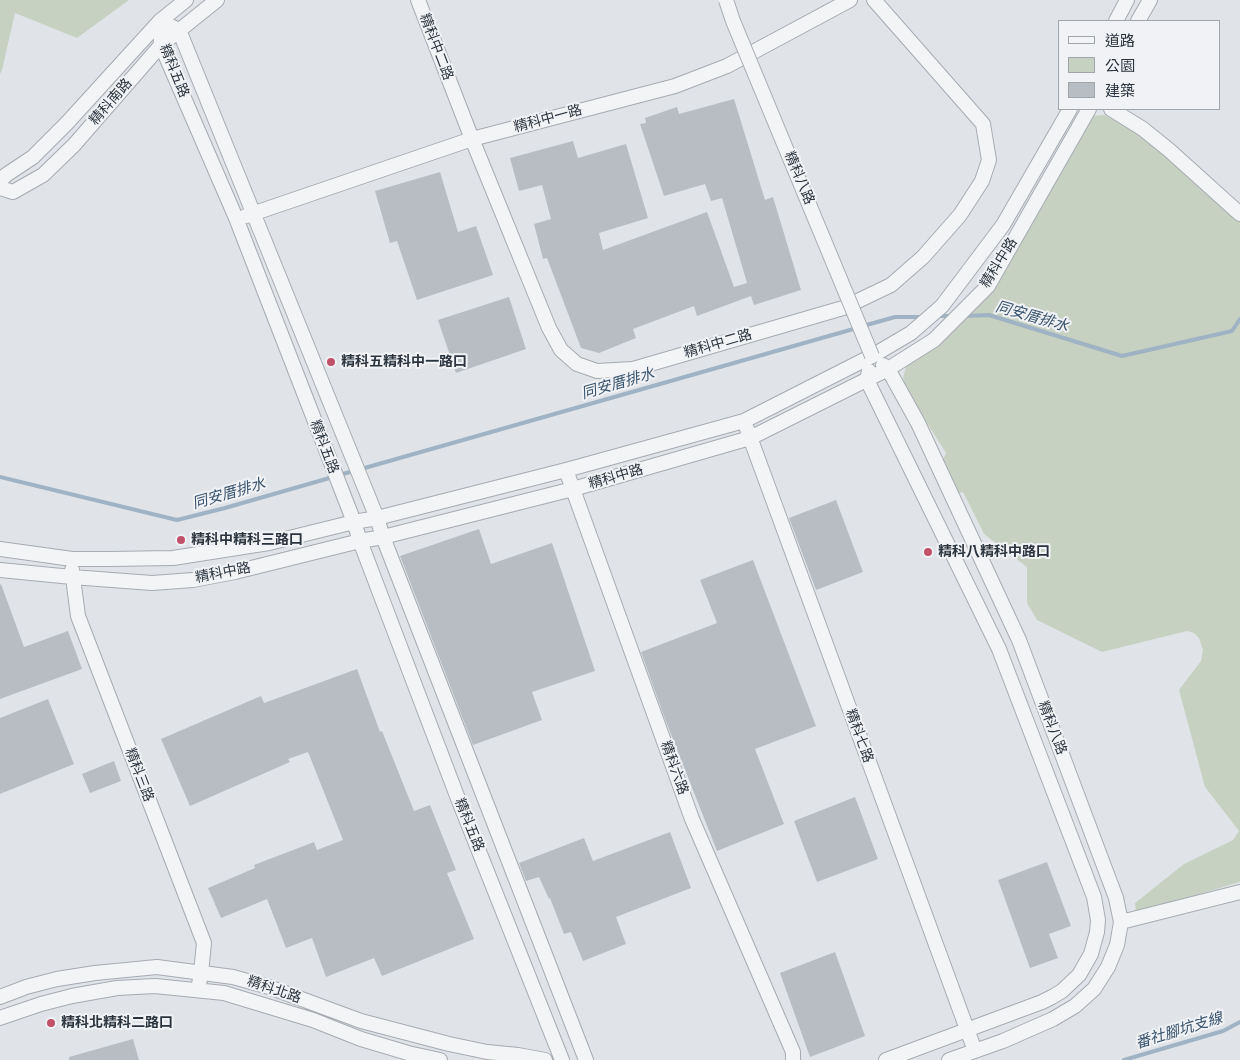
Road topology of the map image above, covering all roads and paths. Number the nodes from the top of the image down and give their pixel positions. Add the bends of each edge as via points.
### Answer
1 (186, 0) edge
2 (217, 0) edge
3 (418, 0) edge
4 (726, 0) edge
5 (850, 0) edge
6 (874, 0) edge
7 (1127, 0) edge
8 (1150, 0) edge
9 (160, 20) junction
10 (1117, 20) edge
11 (1139, 20) edge
12 (179, 30) junction
13 (162, 45) junction
14 (1069, 110) edge
15 (1089, 110) edge
16 (1113, 110) edge
17 (472, 139) junction
18 (0, 180) edge
19 (0, 188) edge
20 (254, 213) junction
21 (1240, 214) edge
22 (236, 218) junction
23 (872, 356) junction
24 (888, 369) junction
25 (867, 380) junction
26 (744, 421) junction
27 (750, 438) junction
28 (566, 470) junction
29 (573, 489) junction
30 (377, 518) junction
31 (354, 522) junction
32 (383, 537) junction
33 (360, 541) junction
34 (0, 549) edge
35 (72, 559) junction
36 (0, 570) edge
37 (72, 577) junction
38 (1240, 892) edge
39 (1121, 922) junction
40 (201, 973) junction
41 (198, 990) junction
42 (0, 997) edge
43 (0, 1018) edge
44 (967, 1030) junction
45 (974, 1051) junction
46 (440, 1060) edge
47 (545, 1060) edge
48 (562, 1060) edge
49 (586, 1060) edge
50 (794, 1060) edge
51 (886, 1060) edge
52 (949, 1060) edge

1 - 9 street, 精科南路
2 - 12 street, 精科南路
3 - 17 street, 精科中二路
4 - 23 street, 精科八路, bridge
5 - 17 street, 精科中一路 via 727,66 675,86
6 - 17 street, 精科中二路 via 983,124 989,160 982,180 960,215 923,257 891,285 843,308 633,369 597,371 577,364 561,350 549,328
7 - 10 street
8 - 11 street
9 - 12 street, 精科五路
9 - 13 street, 精科五路
9 - 18 street, 精科南路 via 67,123 33,157
12 - 13 street, 精科南路
12 - 20 street, 精科五路
13 - 19 street, 精科南路 via 74,145 43,175 13,192
13 - 22 street, 精科五路
14 - 23 street, 精科中路 via 1003,225 942,306 911,333
15 - 24 street, 精科中路 via 988,286 934,340
16 - 21 street via 1169,150
17 - 20 street, 精科中一路
20 - 22 street, 精科中一路
20 - 30 street, 精科五路
22 - 31 street, 精科五路
23 - 24 street, 精科八路
23 - 25 street
23 - 26 street, 精科中路
24 - 25 street, 精科中路
24 - 39 street, 精科八路 via 918,423 1019,640 1116,898
25 - 27 street, 精科中路
25 - 44 street, 精科八路 via 999,649 1097,909 1097,932 1091,954 1071,983 1052,997
26 - 27 street, 精科七路
26 - 28 street, 精科中路
27 - 29 street, 精科中路
27 - 44 street, 精科七路
28 - 29 street, 精科六路
28 - 30 street, 精科中路
29 - 32 street, 精科中路
29 - 50 street, 精科六路 via 692,819
30 - 31 street, 精科中路
30 - 32 street, 精科五路
31 - 33 street, 精科五路
31 - 35 street, 精科中路 via 269,543 173,558
32 - 33 street, 精科中路
32 - 49 street, 精科五路
33 - 37 street, 精科中路 via 192,580 152,583
33 - 48 street, 精科五路
34 - 35 street, 精科中路
35 - 37 street, 精科三路
36 - 37 street, 精科中路
37 - 40 street, 精科三路 via 78,616 204,943
38 - 39 street
39 - 45 street, 精科八路 via 1117,945 1108,967 1085,998 1053,1019
40 - 41 street, 精科三路
40 - 42 street, 精科北路 via 157,967 95,973 57,979
40 - 47 street, 精科北路 via 234,977 269,987 361,1021 449,1044
41 - 43 street, 精科北路 via 155,986 117,988 72,996
41 - 46 street, 精科北路 via 224,993 361,1039
44 - 45 street, 精科七路
44 - 51 street
45 - 52 street

